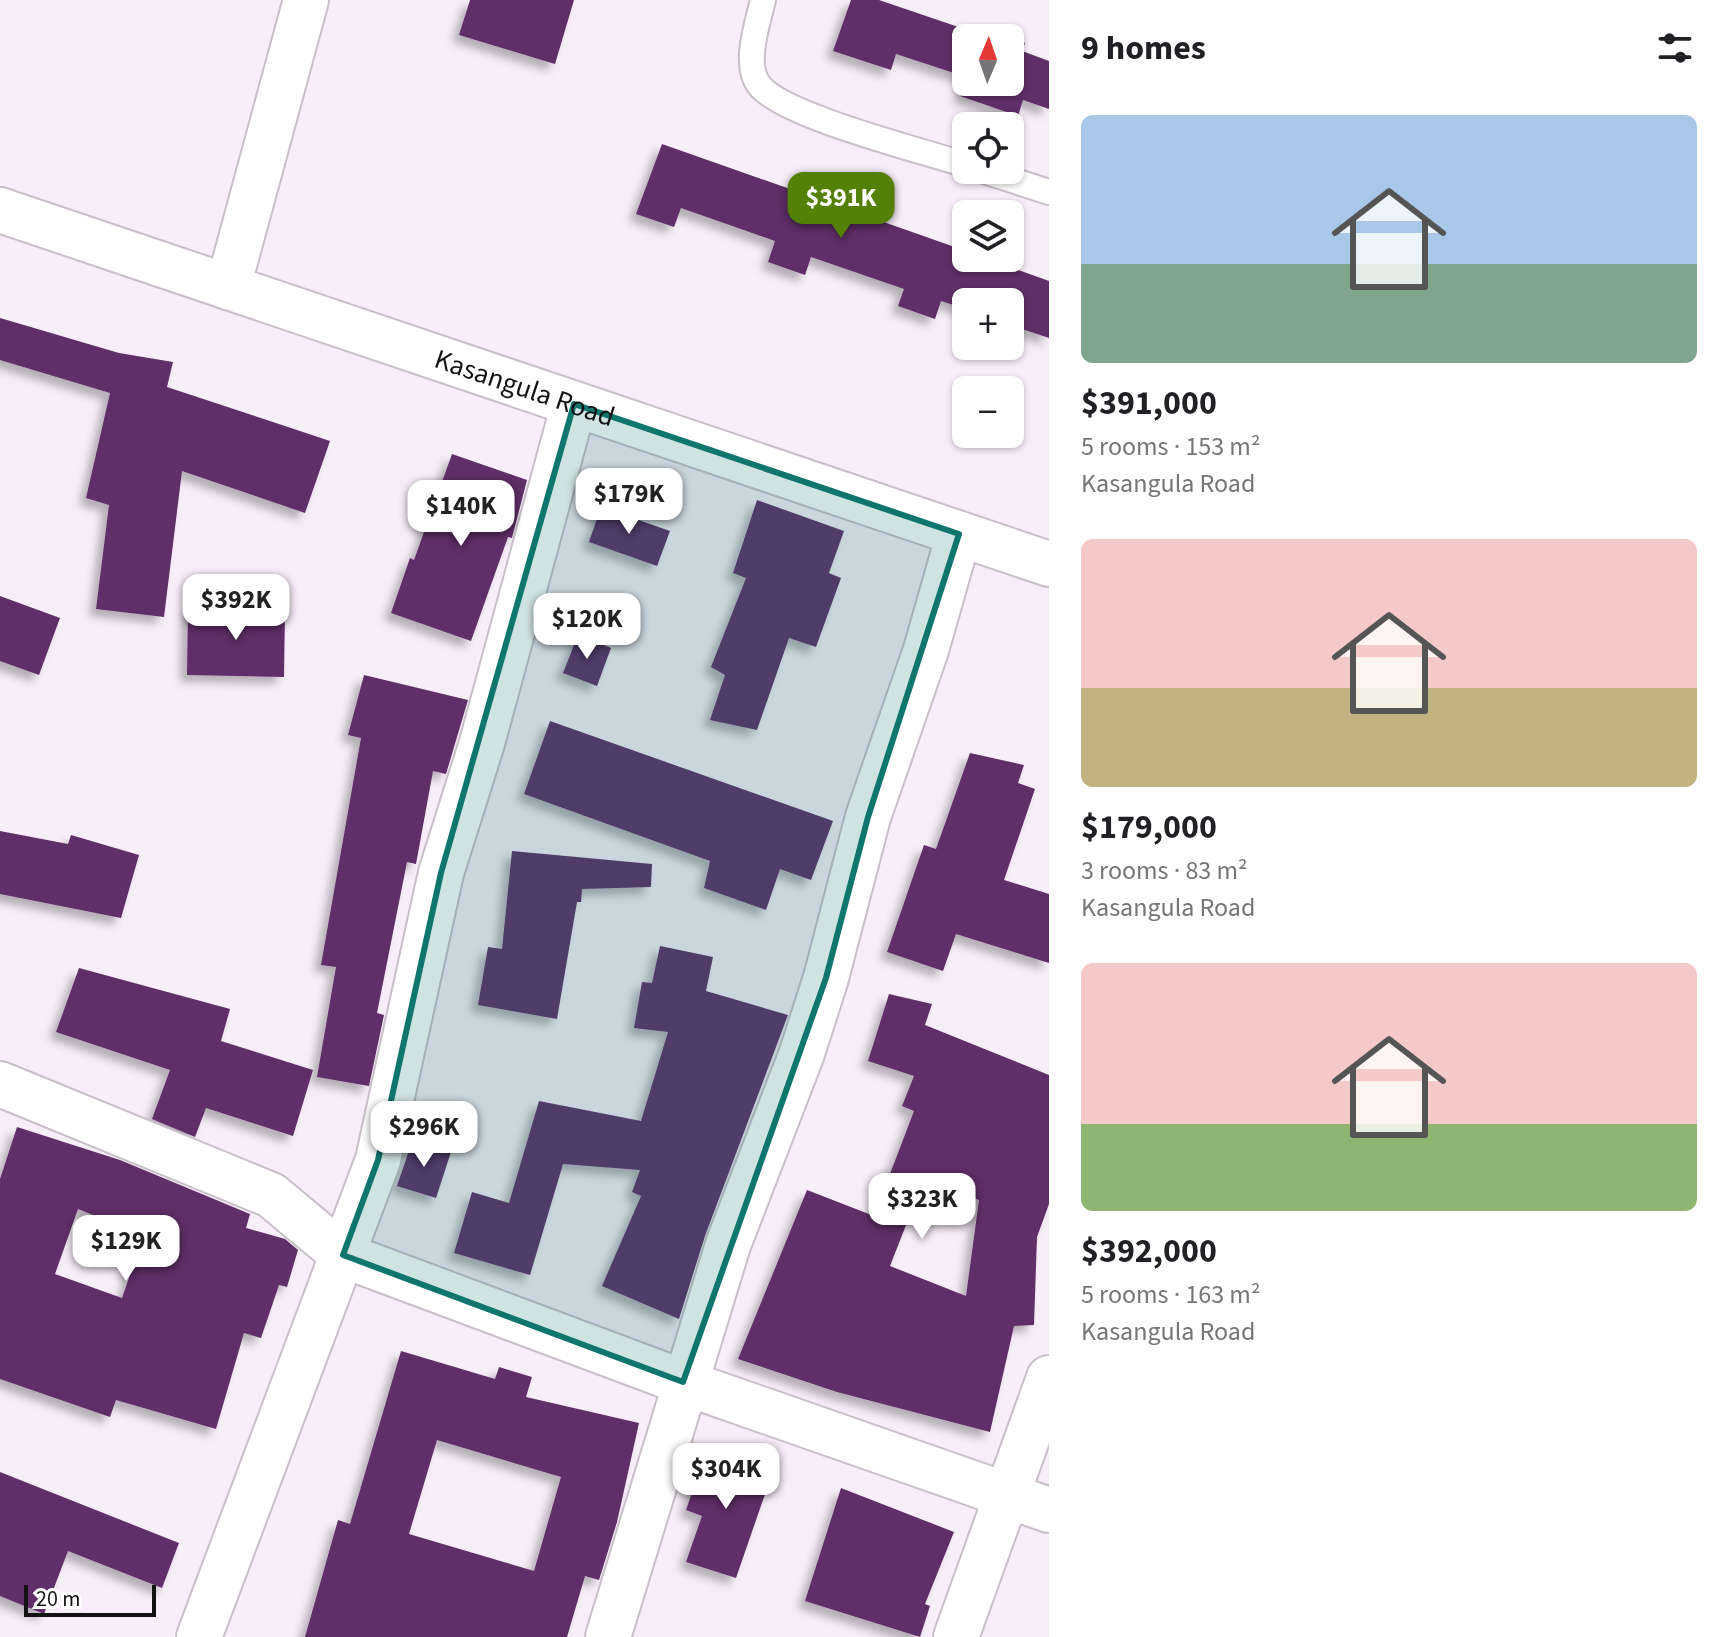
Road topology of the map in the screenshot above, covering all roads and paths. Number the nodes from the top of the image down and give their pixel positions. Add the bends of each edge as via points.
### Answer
1 (306, 0) edge
2 (763, 0) edge
3 (952, 160) edge
4 (1024, 184) edge
5 (1049, 192) edge
6 (0, 210) edge
7 (228, 287) junction
8 (574, 404) junction
9 (959, 534) junction
10 (1049, 564) edge
11 (0, 1084) edge
12 (343, 1255) junction
13 (1049, 1378) edge
14 (683, 1382) junction
15 (1007, 1496) junction
16 (1049, 1510) edge
17 (199, 1637) edge
18 (608, 1637) edge
19 (956, 1637) edge

1 - 7 street
2 - 3 lane via 753,65 759,85 794,109
4 - 5 lane
6 - 7 street, Kasangula Road
7 - 8 street, Kasangula Road
8 - 9 street, Kasangula Road
8 - 12 street via 441,873 378,1160
9 - 10 street, Kasangula Road
9 - 14 street via 926,650 868,817 822,993
11 - 12 street via 271,1195
12 - 14 street
12 - 17 street
13 - 15 street
14 - 15 street
14 - 18 street
15 - 16 street
15 - 19 street

